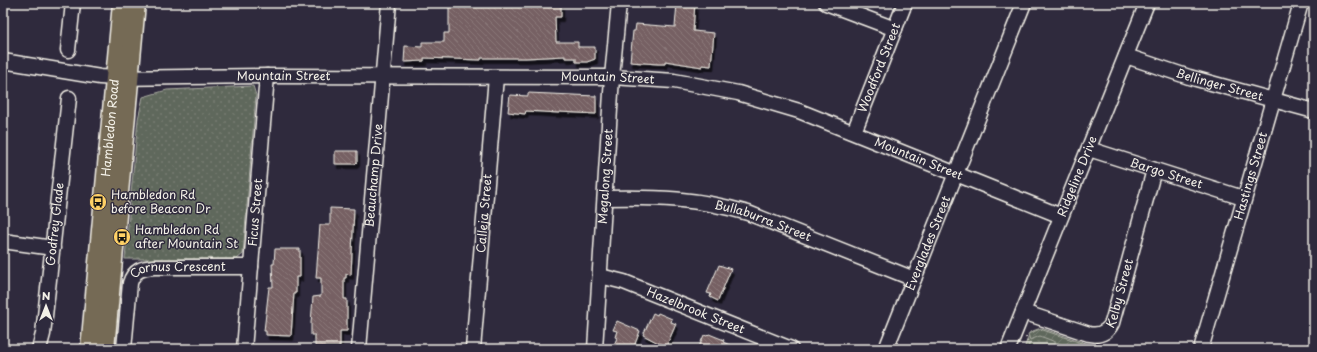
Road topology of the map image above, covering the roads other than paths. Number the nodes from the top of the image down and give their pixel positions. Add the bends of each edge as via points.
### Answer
1 (73, 3) edge
2 (122, 3) edge
3 (136, 3) edge
4 (390, 3) edge
5 (619, 3) edge
6 (826, 3) edge
7 (905, 3) edge
8 (1024, 3) edge
9 (1147, 3) edge
10 (1301, 3) edge
11 (895, 29) junction
12 (68, 50) dead end
13 (1126, 56) junction
14 (3, 61) edge
15 (267, 76) junction
16 (383, 77) junction
17 (496, 77) junction
18 (612, 77) junction
19 (122, 78) junction
20 (69, 98) dead end
21 (1272, 100) junction
22 (1314, 111) edge
23 (854, 132) junction
24 (1089, 149) junction
25 (1154, 170) junction
26 (957, 173) junction
27 (605, 198) junction
28 (1243, 198) junction
29 (1061, 216) junction
30 (3, 241) edge
31 (53, 248) junction
32 (251, 267) junction
33 (600, 276) junction
34 (914, 279) junction
35 (1023, 312) junction
36 (39, 349) edge
37 (90, 349) edge
38 (105, 349) edge
39 (124, 349) edge
40 (244, 349) edge
41 (359, 349) edge
42 (473, 349) edge
43 (595, 349) edge
44 (791, 349) edge
45 (886, 349) edge
46 (1008, 349) edge
47 (1201, 349) edge

1 - 12 street
2 - 19 main road, Hambledon Road
3 - 19 main road, Hambledon Road
4 - 16 street, Beauchamp Drive
5 - 18 street, Megalong Street
6 - 11 street
7 - 11 street, Woodford Street
8 - 26 street, Everglades Street
9 - 13 street, Ridgeline Drive
10 - 21 street, Hastings Street
11 - 23 street, Woodford Street
13 - 21 street, Bellinger Street
13 - 24 street, Ridgeline Drive
14 - 19 street, Mountain Street via 100,77
15 - 16 street, Mountain Street
15 - 19 street, Mountain Street
15 - 32 street, Ficus Street
16 - 17 street, Mountain Street
16 - 41 street, Beauchamp Drive
17 - 18 street, Mountain Street
17 - 42 street, Calleja Street
18 - 23 street, Mountain Street via 674,81 738,93 800,111
18 - 27 street, Megalong Street
19 - 37 main road, Hambledon Road
19 - 38 main road, Hambledon Road
20 - 31 street, Godfrey Glade
21 - 22 street, Bellinger Street
21 - 28 street, Hastings Street
23 - 26 street, Mountain Street
24 - 25 street, Bargo Street
24 - 29 street, Ridgeline Drive
25 - 28 street, Bargo Street
25 - 35 street, Kelby Street via 1112,323 1108,329 1098,335 1089,334
26 - 29 street, Mountain Street
26 - 34 street, Everglades Street
27 - 33 street, Megalong Street
27 - 34 street, Bullaburra Street via 672,198 726,206
28 - 47 street, Hastings Street
29 - 35 street, Ridgeline Drive
30 - 31 street
31 - 36 street, Godfrey Glade
32 - 39 street, Cornus Crescent via 140,269 130,283
32 - 40 street, Ficus Street
33 - 43 street, Megalong Street
33 - 44 street, Hazelbrook Street via 624,282
34 - 45 street, Everglades Street
35 - 46 street, Ridgeline Drive

